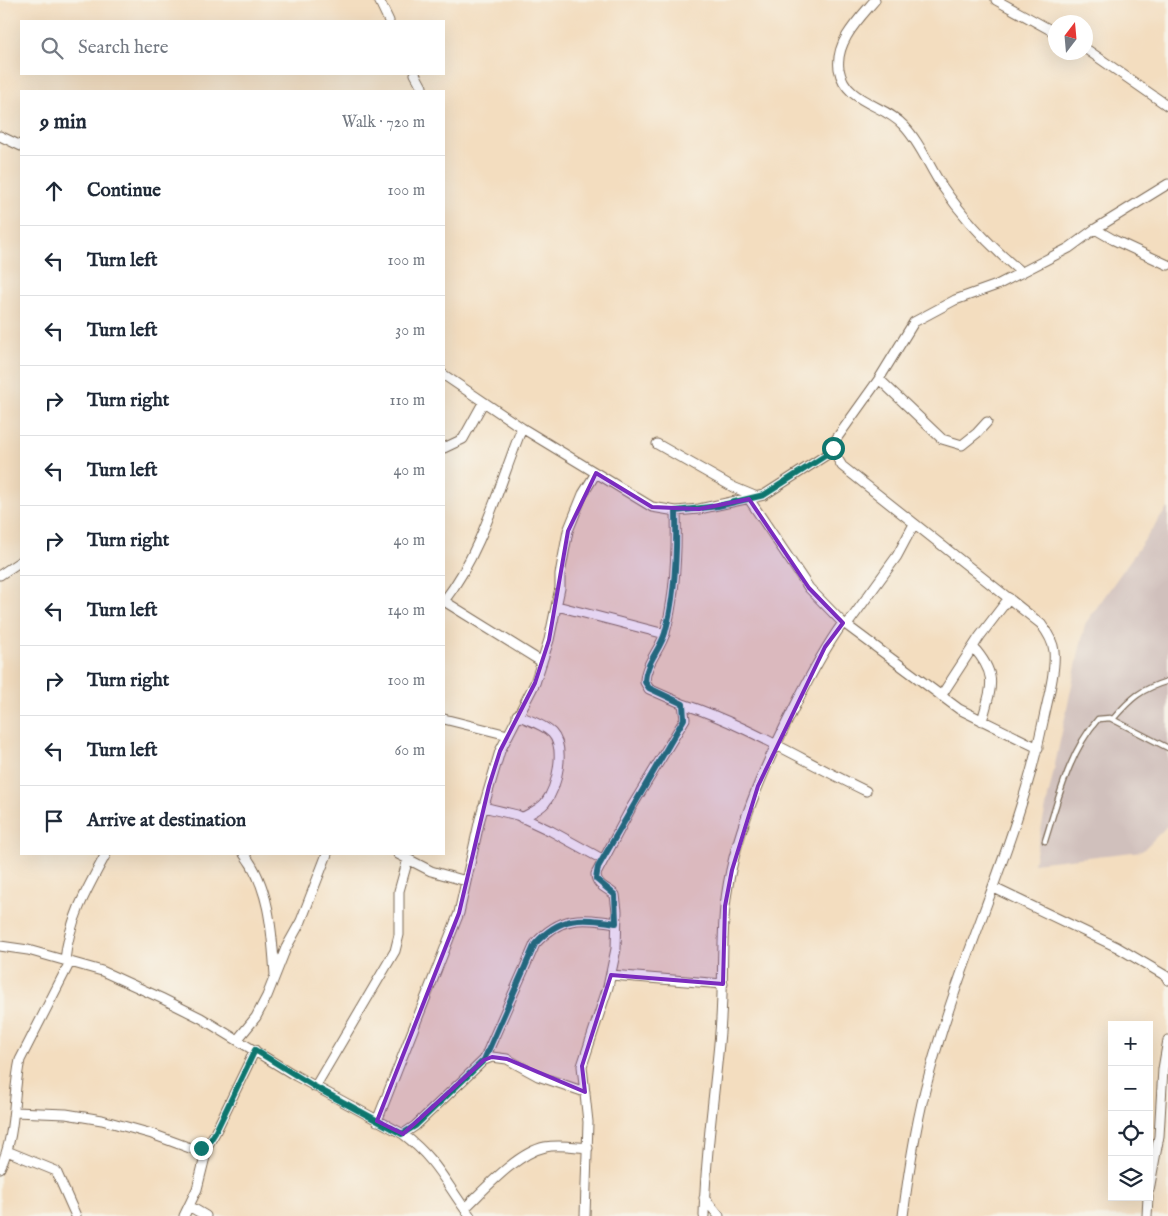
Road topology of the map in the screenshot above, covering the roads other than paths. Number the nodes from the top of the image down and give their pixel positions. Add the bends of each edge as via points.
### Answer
1 (380, 0) edge
2 (874, 0) edge
3 (996, 0) edge
4 (389, 20) edge
5 (1048, 29) edge
6 (1093, 54) edge
7 (416, 75) edge
8 (422, 87) dead end
9 (1168, 106) edge
10 (0, 136) edge
11 (20, 146) edge
12 (1168, 184) edge
13 (1094, 229) junction
14 (1168, 265) edge
15 (1022, 273) junction
16 (445, 375) edge
17 (879, 379) junction
18 (483, 402) junction
19 (987, 422) dead end
20 (522, 428) junction
21 (657, 444) dead end
22 (445, 448) edge
23 (834, 450) junction
24 (596, 473) junction
25 (753, 498) junction
26 (676, 511) junction
27 (914, 524) junction
28 (20, 562) edge
29 (0, 575) edge
30 (1009, 598) junction
31 (445, 600) edge
32 (445, 602) edge
33 (557, 606) junction
34 (845, 624) junction
35 (664, 634) junction
36 (973, 647) junction
37 (542, 662) junction
38 (1168, 681) edge
39 (941, 696) junction
40 (683, 704) junction
41 (517, 715) junction
42 (445, 719) edge
43 (1113, 719) junction
44 (982, 721) junction
45 (508, 735) junction
46 (775, 746) junction
47 (1038, 748) junction
48 (1168, 748) edge
49 (866, 791) dead end
50 (483, 807) junction
51 (522, 818) junction
52 (1045, 841) dead end
53 (105, 855) edge
54 (245, 855) edge
55 (327, 855) edge
56 (400, 855) edge
57 (408, 859) junction
58 (602, 859) junction
59 (466, 881) junction
60 (994, 888) junction
61 (616, 923) junction
62 (0, 946) edge
63 (68, 961) junction
64 (276, 976) junction
65 (611, 976) junction
66 (1168, 980) edge
67 (723, 984) junction
68 (238, 1039) junction
69 (1168, 1040) edge
70 (255, 1050) junction
71 (484, 1060) junction
72 (315, 1087) junction
73 (585, 1092) junction
74 (14, 1112) junction
75 (377, 1121) junction
76 (402, 1134) junction
77 (208, 1144) junction
78 (588, 1148) junction
79 (7, 1151) junction
80 (0, 1168) edge
81 (1153, 1168) edge
82 (704, 1198) junction
83 (1148, 1201) edge
84 (189, 1206) junction
85 (464, 1208) junction
86 (76, 1216) edge
87 (184, 1216) edge
88 (206, 1216) edge
89 (470, 1216) edge
90 (584, 1216) edge
91 (704, 1216) edge
92 (718, 1216) edge
93 (903, 1216) edge
94 (1147, 1216) edge

1 - 4 street
2 - 15 street via 852,28 839,55 844,83 861,101 903,124 974,230
3 - 5 street
6 - 9 street
7 - 8 street
10 - 11 street
12 - 13 street
13 - 14 street
13 - 15 street via 1069,248
15 - 17 street via 955,300 914,322
16 - 18 street
17 - 19 street via 950,443 962,445
17 - 23 street via 834,442
18 - 20 street
18 - 22 street via 463,439
20 - 24 street
20 - 31 street via 476,543 458,582
21 - 25 street
23 - 25 street via 764,495
23 - 27 street via 842,466
24 - 26 street via 652,507
24 - 33 street via 583,494 568,531
25 - 26 street
25 - 34 street via 809,588
26 - 35 street via 677,550
27 - 30 street
27 - 34 street via 897,556
28 - 29 street
30 - 36 street
30 - 47 street via 1041,624 1050,637 1054,652
32 - 37 street
33 - 35 street
33 - 37 street
34 - 39 street
34 - 46 street via 825,647
35 - 40 street via 647,668 645,682 649,688
36 - 39 street
36 - 44 street via 984,659 993,683
37 - 41 street
38 - 43 lane via 1143,689
39 - 44 street
40 - 46 street via 715,715
40 - 58 street via 684,719
41 - 45 street
41 - 51 street via 553,734 559,749 553,788 545,802
42 - 45 street
43 - 48 lane
43 - 52 lane via 1098,719 1086,732 1074,756
44 - 47 street
45 - 50 street
46 - 49 street
46 - 67 street via 758,786 732,870 725,906
47 - 60 street
50 - 51 street
50 - 59 street
51 - 58 street
53 - 63 street via 73,920 67,939
54 - 64 street via 262,883
55 - 64 street
56 - 57 street
57 - 59 street via 432,871
57 - 72 street via 399,891 399,935 395,951
58 - 61 street via 596,879 615,895
59 - 75 street via 454,929
60 - 66 street via 1117,947
60 - 93 street via 967,955 929,1074 912,1147
61 - 65 street
61 - 71 street via 587,919 565,922 547,930 535,944
62 - 63 street
63 - 68 street via 102,971 161,998
63 - 74 street via 20,1060
64 - 68 street via 256,1017
65 - 67 street
65 - 73 street via 582,1066
67 - 82 street
68 - 70 street
69 - 81 street
70 - 72 street
70 - 77 street
71 - 73 street via 492,1057 507,1059 538,1076
71 - 76 street via 421,1121
72 - 75 street
73 - 78 street
74 - 77 street via 66,1114 102,1120 190,1148
74 - 79 street
75 - 76 street
76 - 85 street via 435,1164
77 - 84 street via 197,1189
78 - 85 street via 545,1147 530,1153
78 - 90 street
79 - 80 street
79 - 86 street via 56,1171
82 - 91 street
82 - 92 street
83 - 94 street
84 - 87 street
84 - 88 street
85 - 89 street

